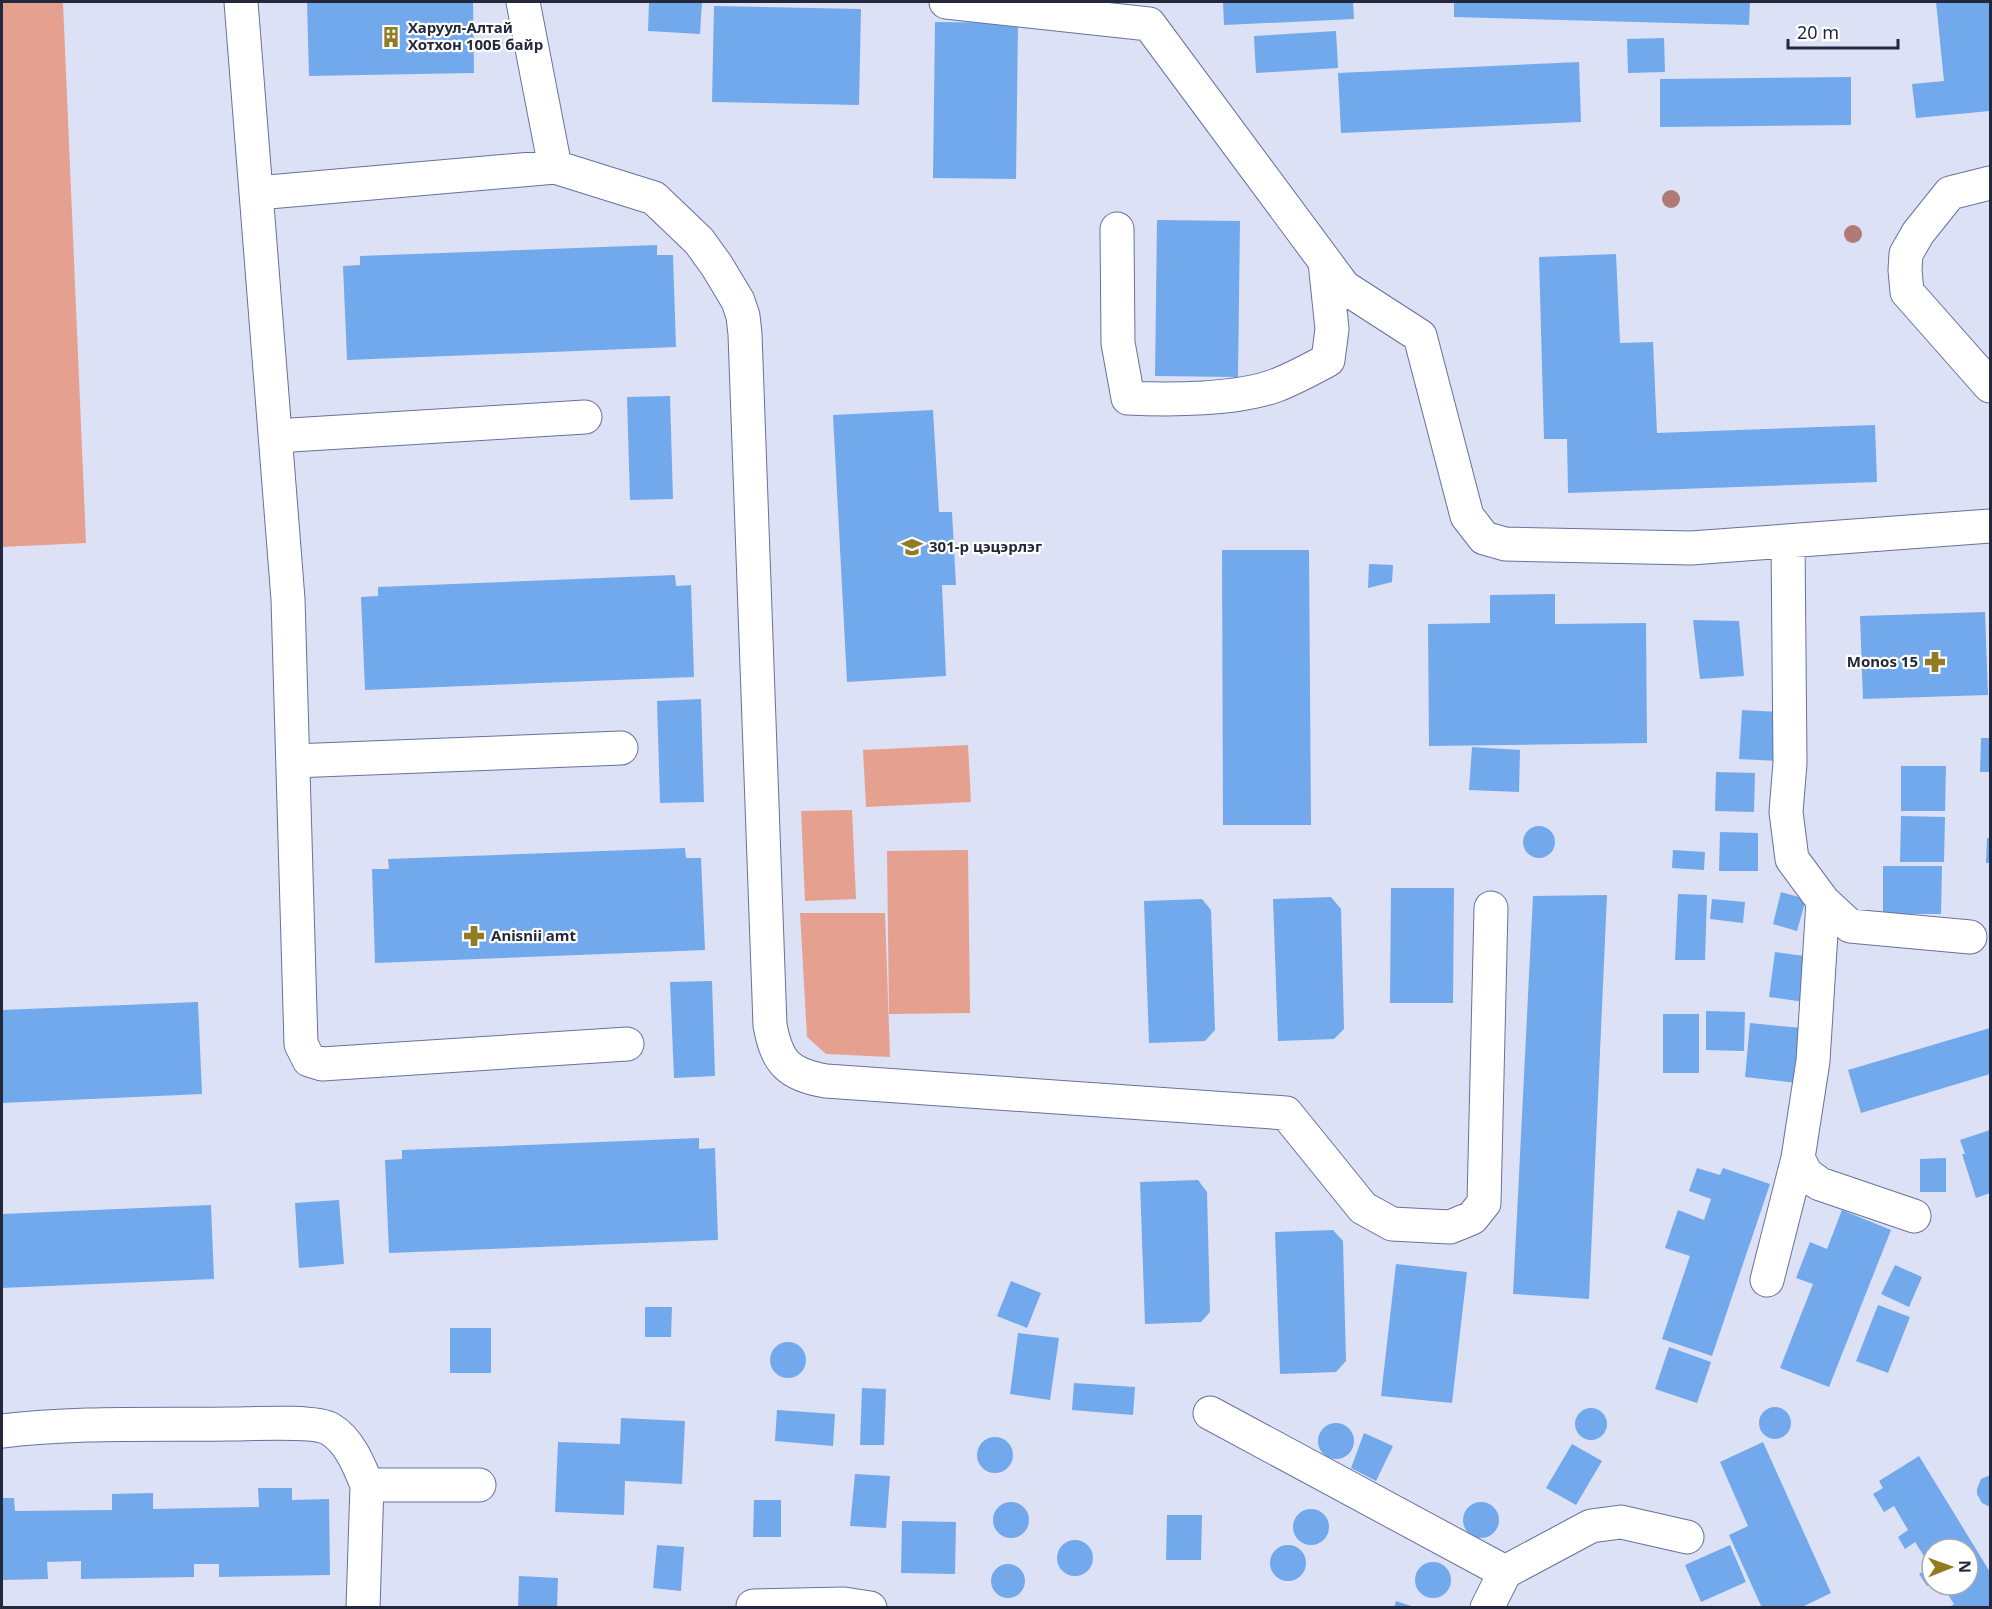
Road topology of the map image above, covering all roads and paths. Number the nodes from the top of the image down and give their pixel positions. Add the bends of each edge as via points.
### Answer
1 (241, 2) edge
2 (523, 2) edge
3 (945, 2) edge
4 (555, 167) junction
5 (1990, 183) edge
6 (257, 193) junction
7 (1118, 229) dead end
8 (1325, 262) junction
9 (1990, 386) edge
10 (585, 417) dead end
11 (276, 436) junction
12 (1990, 526) edge
13 (1788, 541) junction
14 (621, 748) dead end
15 (293, 761) junction
16 (1823, 901) junction
17 (1491, 908) dead end
18 (1970, 937) dead end
19 (627, 1044) dead end
20 (1798, 1158) junction
21 (1914, 1216) dead end
22 (1767, 1280) dead end
23 (1210, 1413) dead end
24 (2, 1431) edge
25 (367, 1485) junction
26 (479, 1485) dead end
27 (1687, 1537) dead end
28 (1505, 1572) junction
29 (753, 1606) dead end
30 (852, 1606) edge
31 (363, 1608) edge
32 (1487, 1608) edge

1 - 6 street
2 - 4 street
3 - 8 street via 1149,24
4 - 6 street
4 - 17 street via 654,198 699,241 729,284 743,316 770,1025 780,1060 800,1074 826,1081 1286,1113 1363,1208 1392,1224 1450,1227 1472,1218 1484,1203
5 - 9 street via 1950,193 1918,232 1906,254 1905,270 1907,292
6 - 11 street
7 - 8 street via 1118,343 1128,398 1243,394 1276,385 1328,360 1332,329
8 - 13 street via 1344,287 1420,336 1467,516 1484,538 1505,544 1691,548
10 - 11 street
11 - 15 street via 288,599
12 - 13 street
13 - 16 street via 1790,763 1786,812 1792,859
14 - 15 street
15 - 19 street via 301,1044 309,1060 322,1064
16 - 18 street via 1850,926
16 - 20 street via 1813,1061
20 - 21 street via 1806,1174 1820,1184
20 - 22 street
23 - 28 street
24 - 25 street via 58,1426 285,1423 328,1428 344,1442
25 - 26 street
25 - 31 street
27 - 28 street via 1621,1522 1591,1526
28 - 32 street
29 - 30 street

